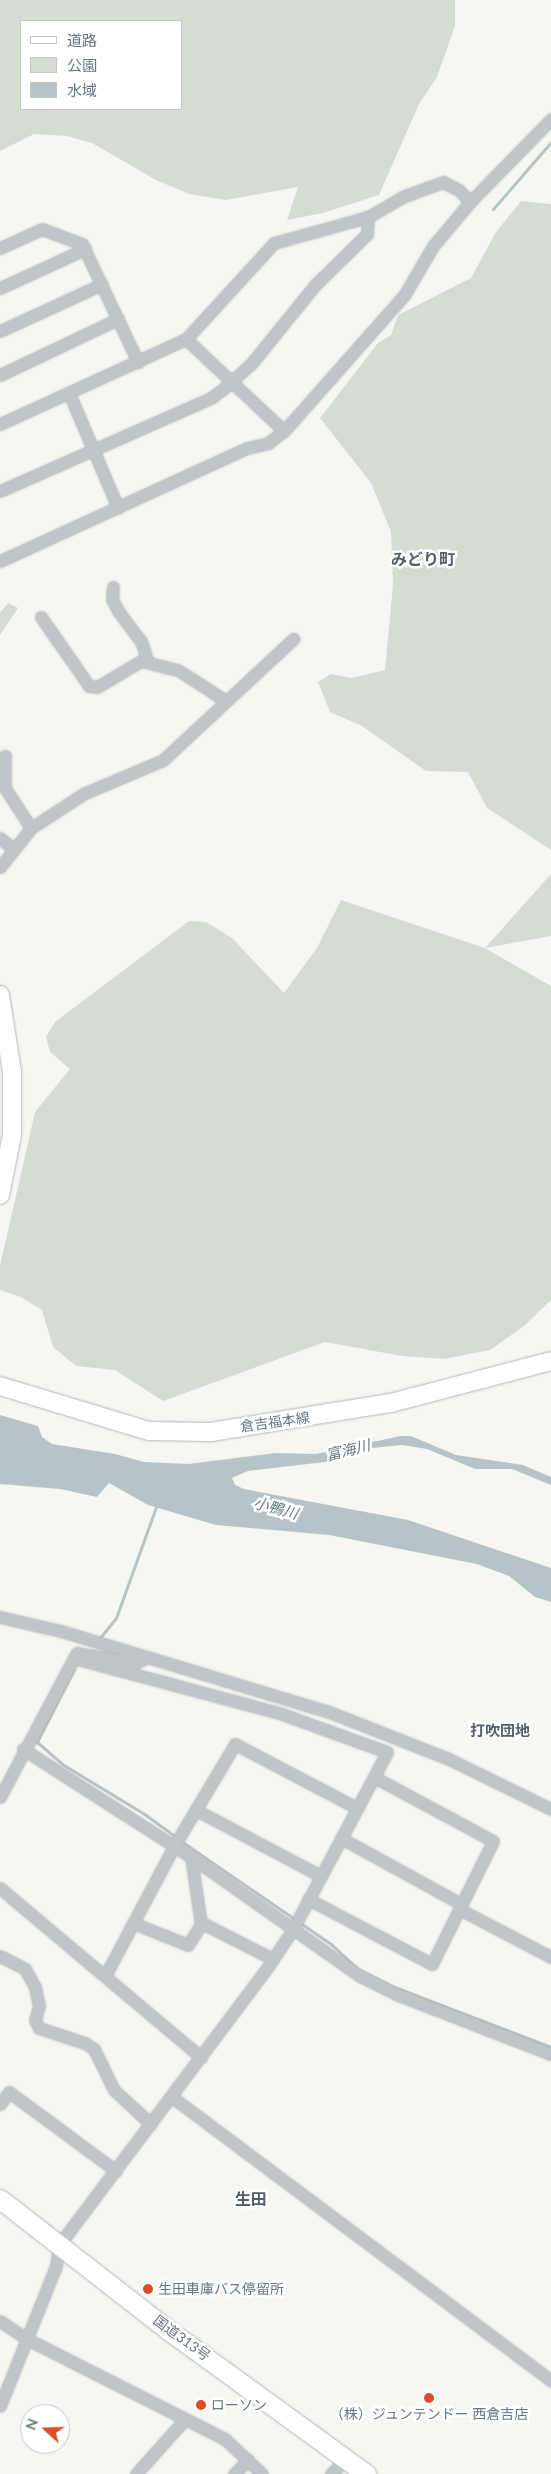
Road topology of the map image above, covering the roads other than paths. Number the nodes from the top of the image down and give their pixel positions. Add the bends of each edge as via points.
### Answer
1 (551, 119) edge
2 (470, 202) junction
3 (368, 217) junction
4 (0, 248) edge
5 (85, 249) junction
6 (102, 284) junction
7 (0, 288) edge
8 (118, 319) junction
9 (0, 331) edge
10 (186, 339) junction
11 (138, 362) junction
12 (0, 375) edge
13 (233, 381) junction
14 (68, 393) junction
15 (0, 424) edge
16 (284, 431) junction
17 (93, 450) junction
18 (0, 491) edge
19 (118, 508) junction
20 (0, 561) edge
21 (114, 586) dead end
22 (41, 617) dead end
23 (293, 638) dead end
24 (148, 662) junction
25 (226, 701) junction
26 (0, 759) edge
27 (31, 828) junction
28 (0, 838) edge
29 (12, 848) junction
30 (0, 867) edge
31 (0, 995) edge
32 (5, 1111) edge
33 (5, 1156) edge
34 (0, 1195) edge
35 (551, 1360) edge
36 (0, 1386) edge
37 (0, 1617) edge
38 (149, 1657) junction
39 (74, 1658) junction
40 (23, 1749) junction
41 (374, 1777) junction
42 (1, 1792) edge
43 (357, 1808) junction
44 (551, 1809) edge
45 (196, 1810) junction
46 (341, 1838) junction
47 (174, 1846) junction
48 (190, 1858) junction
49 (321, 1876) junction
50 (0, 1888) edge
51 (308, 1900) junction
52 (460, 1907) junction
53 (200, 1922) junction
54 (133, 1923) junction
55 (293, 1929) junction
56 (0, 1956) edge
57 (551, 1957) edge
58 (273, 1959) junction
59 (105, 1976) junction
60 (551, 2054) edge
61 (201, 2057) junction
62 (172, 2097) junction
63 (0, 2104) edge
64 (152, 2124) junction
65 (116, 2171) junction
66 (0, 2198) edge
67 (59, 2245) junction
68 (0, 2321) edge
69 (25, 2338) junction
70 (551, 2381) edge
71 (0, 2406) edge
72 (185, 2419) junction
73 (346, 2459) junction
74 (248, 2460) junction
75 (136, 2474) edge
76 (234, 2474) edge
77 (262, 2474) edge
78 (331, 2474) edge
79 (366, 2474) edge

1 - 2 street
2 - 3 street via 459,190 442,182 402,197
2 - 16 street via 433,246 405,294
3 - 10 street via 274,243
3 - 13 street via 367,234 315,285 251,364
4 - 5 street via 42,229 82,244
5 - 6 street
5 - 7 street
6 - 8 street
6 - 9 street
8 - 11 street
8 - 12 street
10 - 11 street
10 - 13 street
11 - 14 street
13 - 16 street
13 - 17 street via 211,398
14 - 15 street
14 - 17 street
16 - 19 street via 268,443 247,448
17 - 18 street
17 - 19 street
19 - 20 street
21 - 24 street via 112,599 141,642
22 - 24 street via 89,686 98,687 125,669 142,661
23 - 25 street
24 - 25 street via 178,670
25 - 27 street via 163,760 83,794
26 - 27 street via 5,756 5,788
27 - 29 street
28 - 29 street
29 - 30 street
31 - 32 main road via 12,1072
32 - 33 main road
33 - 34 main road
35 - 36 main road, 倉吉福本線 via 391,1403 211,1432 149,1431
37 - 38 street
38 - 39 street via 135,1663 77,1653
38 - 44 street via 395,1736
39 - 40 street
39 - 41 street via 279,1713 387,1752
40 - 42 street
40 - 47 street
41 - 43 street
41 - 52 street via 493,1840
43 - 45 street via 235,1744
43 - 46 street
45 - 47 street
45 - 49 street
46 - 49 street
46 - 52 street
47 - 48 street
47 - 54 street
48 - 53 street
48 - 55 street
49 - 51 street
50 - 59 street
51 - 52 street via 432,1964
51 - 55 street
52 - 57 street
53 - 54 street via 188,1945
53 - 58 street
54 - 59 street
55 - 58 street
55 - 60 street via 360,1976 396,1994
56 - 64 street via 25,1969 35,1986 39,2006 35,2020 39,2028 94,2049 114,2090
58 - 61 street
59 - 61 street
61 - 62 street
62 - 64 street
62 - 70 street
63 - 65 street via 9,2092
64 - 65 street
65 - 67 street
66 - 67 highway, 国道313号
67 - 69 street via 56,2266
67 - 73 highway, 国道313号 via 168,2330
68 - 69 street
69 - 71 street
69 - 72 street
72 - 74 street via 225,2439
72 - 75 street
73 - 78 street
73 - 79 highway, 国道313号
74 - 76 street
74 - 77 street

